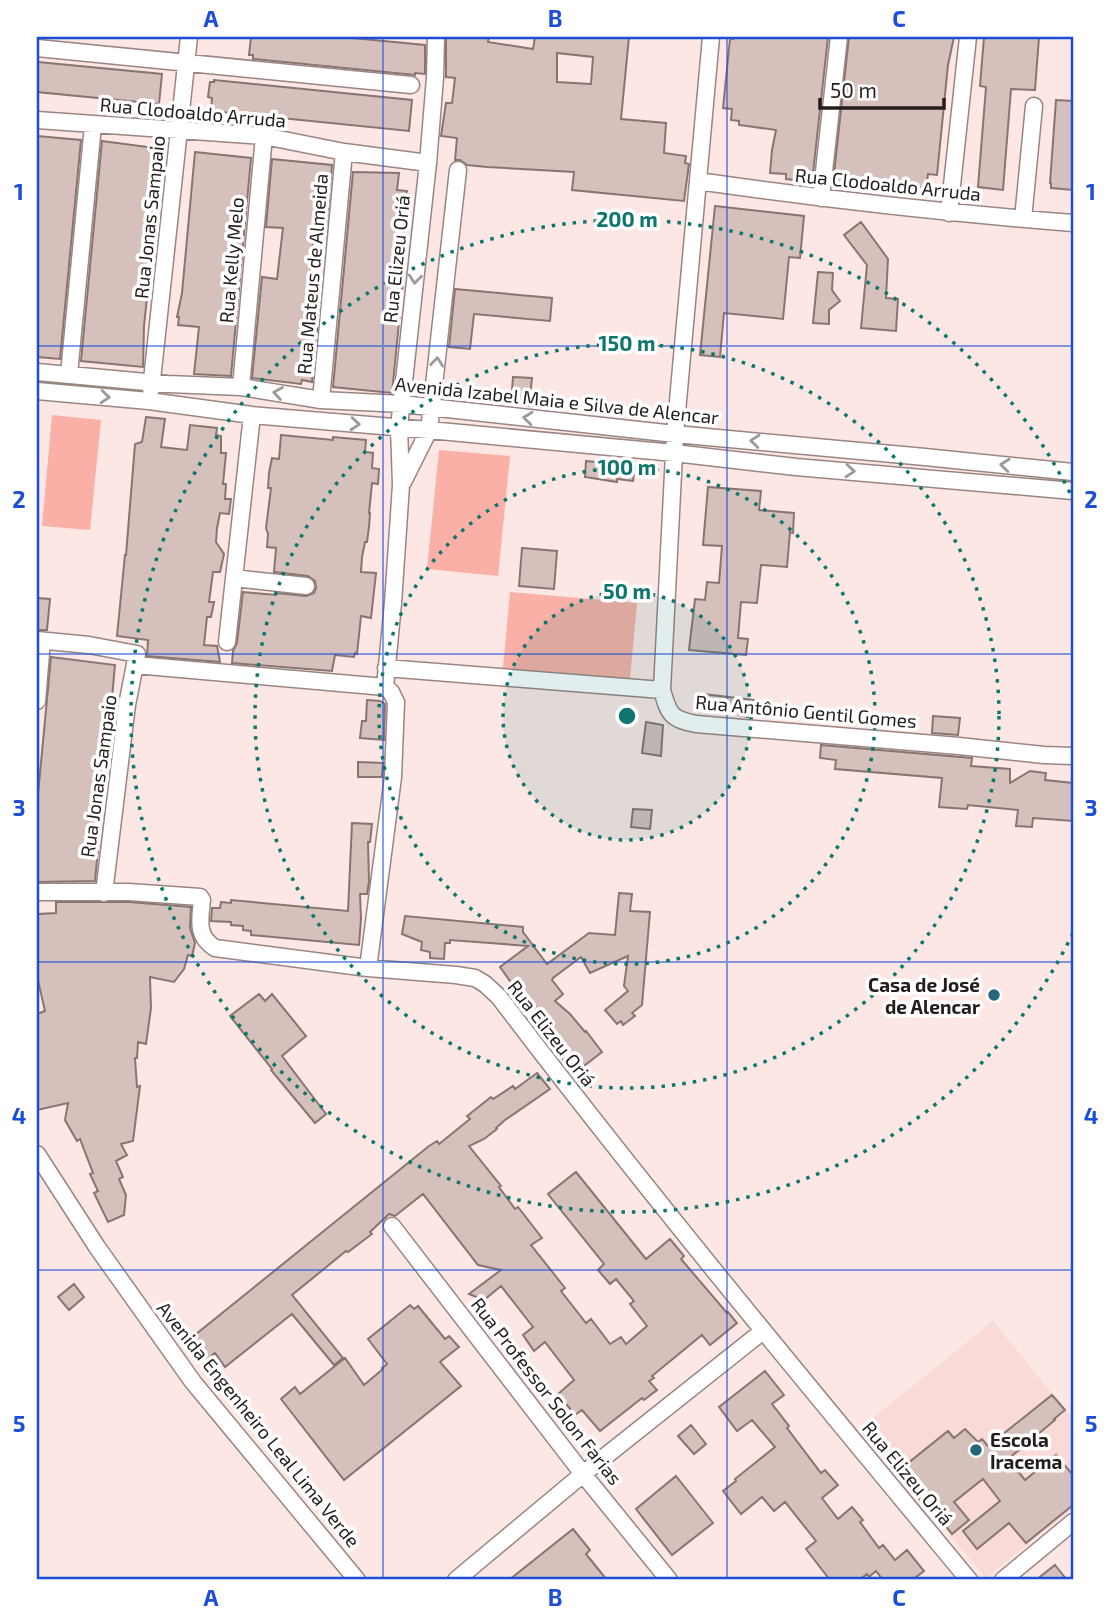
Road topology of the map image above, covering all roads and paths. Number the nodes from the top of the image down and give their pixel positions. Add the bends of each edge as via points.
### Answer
1 (189, 37) edge
2 (436, 37) edge
3 (711, 37) edge
4 (839, 37) edge
5 (968, 37) edge
6 (37, 48) edge
7 (186, 64) junction
8 (411, 85) dead end
9 (1034, 106) dead end
10 (37, 120) edge
11 (93, 125) junction
12 (180, 130) junction
13 (264, 136) junction
14 (344, 152) junction
15 (428, 163) junction
16 (458, 170) dead end
17 (698, 181) junction
18 (821, 198) junction
19 (949, 213) junction
20 (1023, 219) junction
21 (1073, 223) edge
22 (419, 248) junction
23 (449, 251) junction
24 (37, 372) edge
25 (69, 374) junction
26 (152, 382) junction
27 (241, 387) junction
28 (37, 391) edge
29 (321, 400) junction
30 (149, 401) junction
31 (402, 404) junction
32 (432, 408) junction
33 (485, 414) junction
34 (252, 415) junction
35 (398, 428) junction
36 (429, 430) junction
37 (675, 434) junction
38 (482, 435) junction
39 (798, 445) junction
40 (674, 453) junction
41 (796, 467) junction
42 (1073, 472) edge
43 (401, 485) junction
44 (1073, 491) edge
45 (233, 578) junction
46 (306, 586) dead end
47 (39, 641) edge
48 (227, 642) dead end
49 (135, 665) junction
50 (386, 668) junction
51 (385, 687) junction
52 (662, 690) junction
53 (37, 701) edge
54 (1073, 756) edge
55 (37, 892) edge
56 (104, 893) junction
57 (368, 968) junction
58 (37, 1154) edge
59 (393, 1226) dead end
60 (763, 1331) junction
61 (583, 1474) junction
62 (1073, 1521) edge
63 (357, 1580) edge
64 (456, 1580) edge
65 (669, 1580) edge
66 (969, 1580) edge
67 (1003, 1580) edge

1 - 7 street, Rua Jonas Sampaio
2 - 15 street, Rua Elizeu Oriá
3 - 17 street
4 - 18 street
5 - 19 street
6 - 7 street
7 - 8 street
7 - 12 street, Rua Jonas Sampaio
9 - 20 street
10 - 11 street, Rua Clodoaldo Arruda
11 - 12 street, Rua Clodoaldo Arruda
11 - 25 street
12 - 13 street, Rua Clodoaldo Arruda
12 - 26 street, Rua Jonas Sampaio
13 - 14 street, Rua Clodoaldo Arruda
13 - 27 street, Rua Kelly Melo
14 - 15 street, Rua Clodoaldo Arruda
14 - 29 street, Rua Mateus de Almeida
15 - 22 street, Rua Elizeu Oriá
16 - 23 street, Rua Elizeu Oriá
17 - 18 street, Rua Clodoaldo Arruda
17 - 37 street
18 - 19 street, Rua Clodoaldo Arruda
19 - 20 street, Rua Clodoaldo Arruda
20 - 21 street, Rua Clodoaldo Arruda
22 - 23 street
22 -> 31 street, Rua Elizeu Oriá
32 -> 23 street, Rua Elizeu Oriá
24 - 25 street, Avenida Izabel Maia e Silva de Alencar
25 - 26 street, Avenida Izabel Maia e Silva de Alencar
26 - 27 street, Avenida Izabel Maia e Silva de Alencar
26 - 30 street, Rua Jonas Sampaio
29 -> 27 street, Avenida Izabel Maia e Silva de Alencar
28 -> 30 street
29 - 31 street, Avenida Izabel Maia e Silva de Alencar
30 - 34 street
31 - 32 street, Avenida Izabel Maia e Silva de Alencar
31 - 35 street, Rua Elizeu Oriá
32 - 33 street, Avenida Izabel Maia e Silva de Alencar
32 - 36 street, Rua Elizeu Oriá
37 -> 33 street, Avenida Izabel Maia e Silva de Alencar
33 - 38 street
34 -> 35 street
34 - 45 street
35 - 36 street
35 - 43 street, Rua Elizeu Oriá
36 - 38 street
36 - 43 street, Rua Elizeu Oriá
39 -> 37 street, Avenida Izabel Maia e Silva de Alencar
37 - 40 street
38 - 40 street
39 - 41 street
42 -> 39 street, Avenida Izabel Maia e Silva de Alencar
40 - 41 street
40 - 52 street
41 -> 44 street
43 - 50 street, Rua Elizeu Oriá
45 - 46 street
45 - 48 street
47 - 49 street via 137,654
47 - 53 street
49 - 51 street
49 - 56 street, Rua Jonas Sampaio
50 - 51 street, Rua Elizeu Oriá
50 - 52 street
51 - 57 street, Rua Elizeu Oriá via 396,702 393,777
52 - 54 street, Rua Antônio Gentil Gomes via 677,720 696,724
55 - 56 street
56 - 57 street via 200,897 200,931 215,948
57 - 60 street, Rua Elizeu Oriá via 456,975 485,984
58 - 63 street, Avenida Engenheiro Leal Lima Verde via 193,1382
59 - 61 street, Rua Professor Solon Farias
60 - 61 street
60 - 66 street, Rua Elizeu Oriá
61 - 64 street
61 - 65 street, Rua Professor Solon Farias
62 - 67 street

